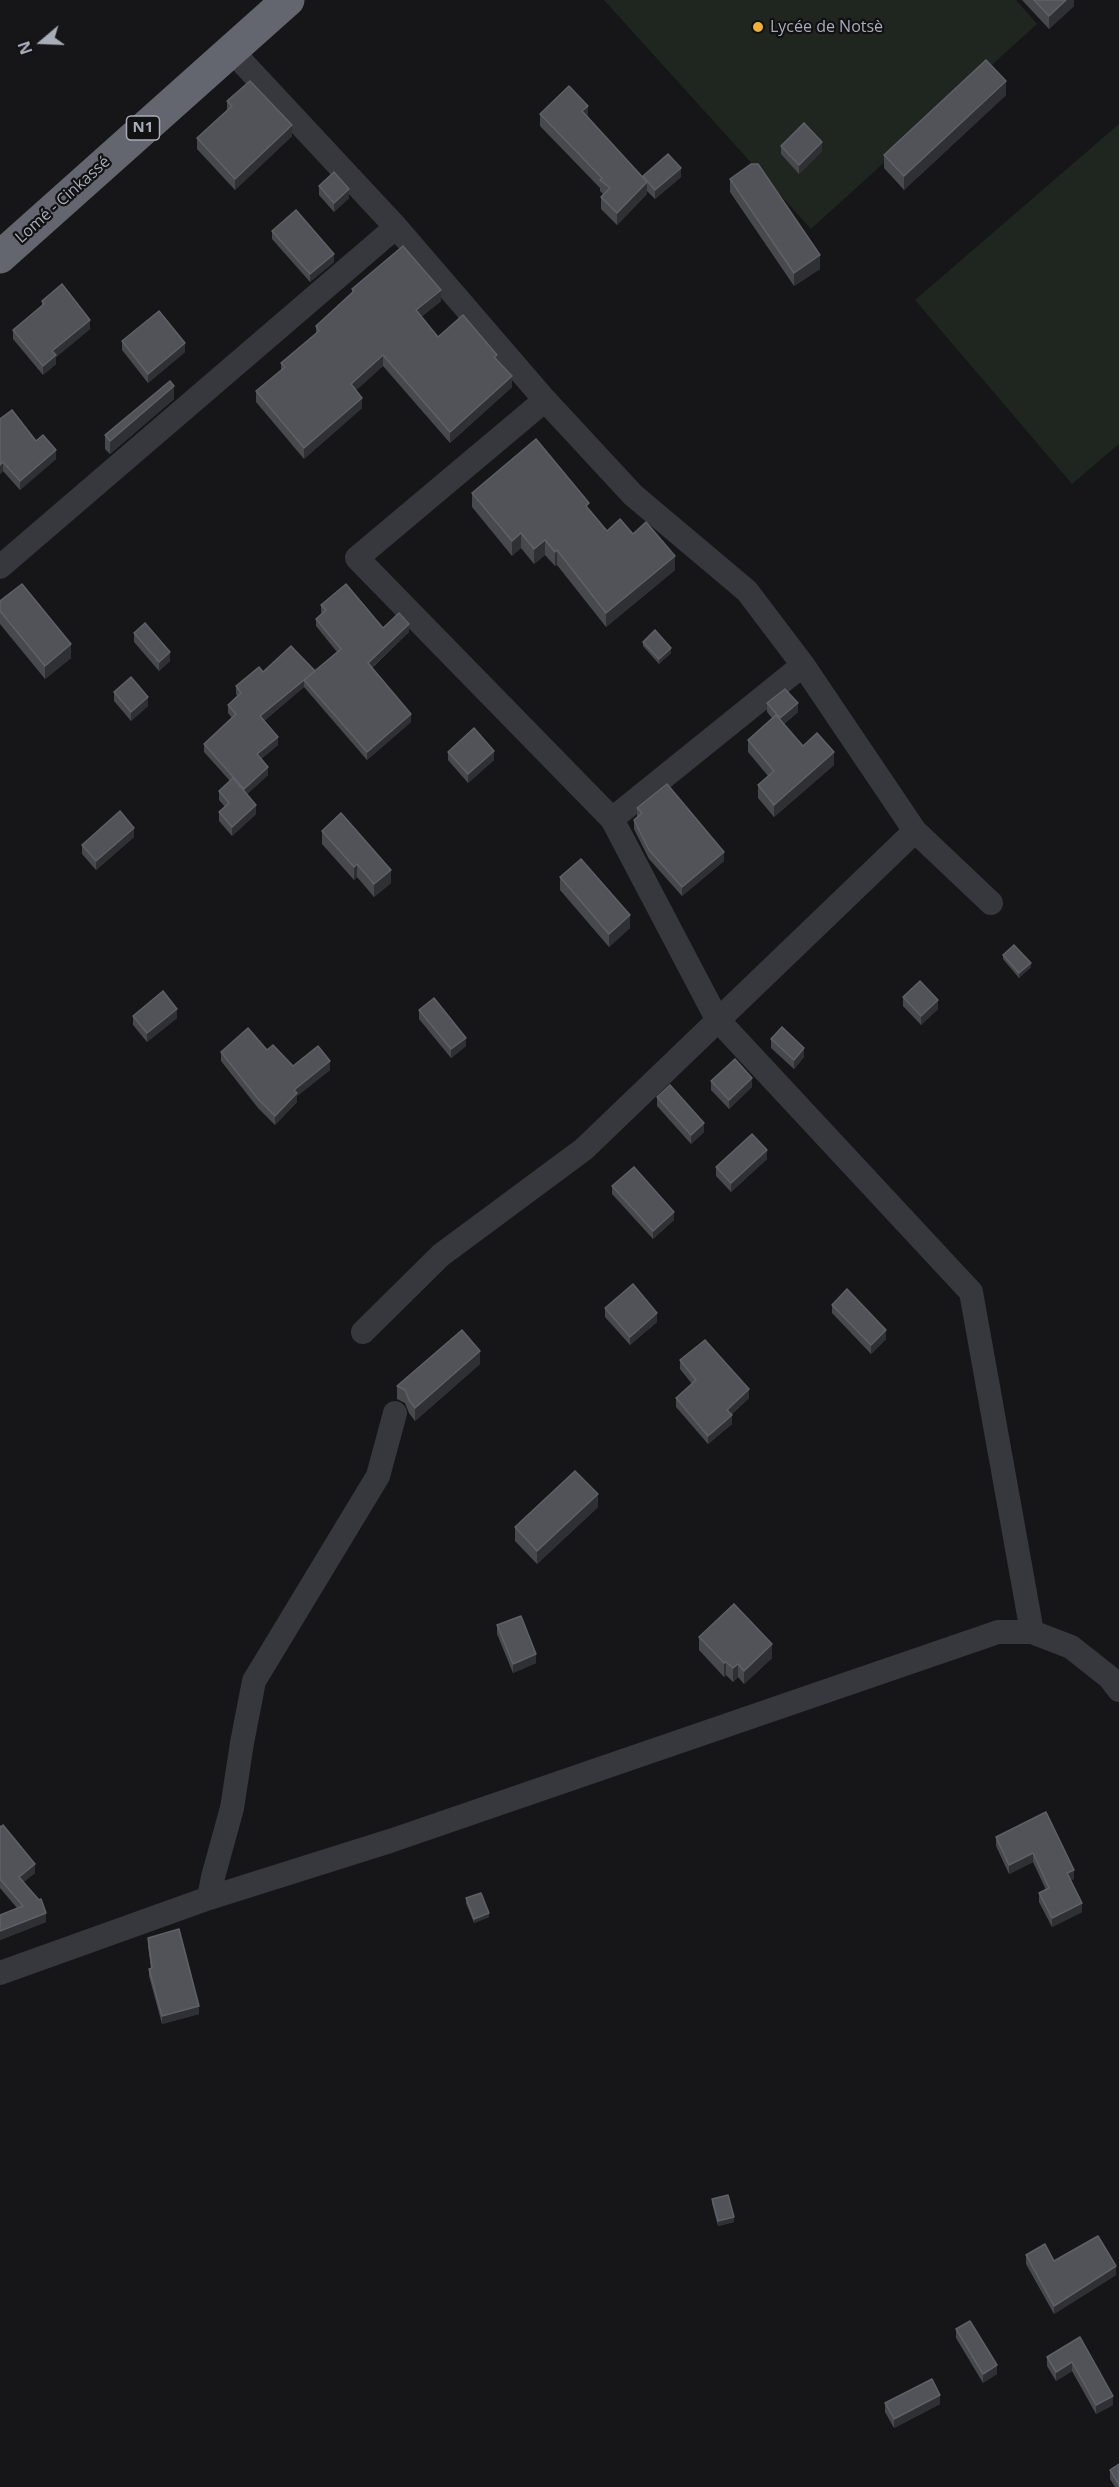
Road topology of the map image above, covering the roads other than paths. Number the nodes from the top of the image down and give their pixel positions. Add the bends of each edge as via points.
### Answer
1 (288, 0) edge
2 (267, 12) edge
3 (231, 50) junction
4 (396, 227) junction
5 (0, 257) edge
6 (545, 400) junction
7 (0, 567) edge
8 (803, 665) junction
9 (612, 819) junction
10 (915, 831) junction
11 (991, 903) dead end
12 (717, 1019) junction
13 (363, 1332) dead end
14 (395, 1413) dead end
15 (1032, 1632) junction
16 (1119, 1690) edge
17 (209, 1898) junction
18 (0, 1973) edge

1 - 2 highway, Lomé - Cinkassé / N1
2 - 3 highway, Lomé - Cinkassé / N1
3 - 4 street
3 - 5 highway, Lomé - Cinkassé / N1
4 - 6 street
4 - 7 street
6 - 8 street via 633,495 747,591
6 - 9 street via 357,558
8 - 9 street
8 - 10 street
9 - 12 street
10 - 11 street
10 - 12 street
12 - 13 street via 584,1149 441,1255
12 - 15 street via 971,1292
14 - 17 street via 378,1476 254,1681 232,1808
15 - 16 street via 1071,1647 1109,1677
15 - 17 street via 998,1632 390,1842
17 - 18 street

